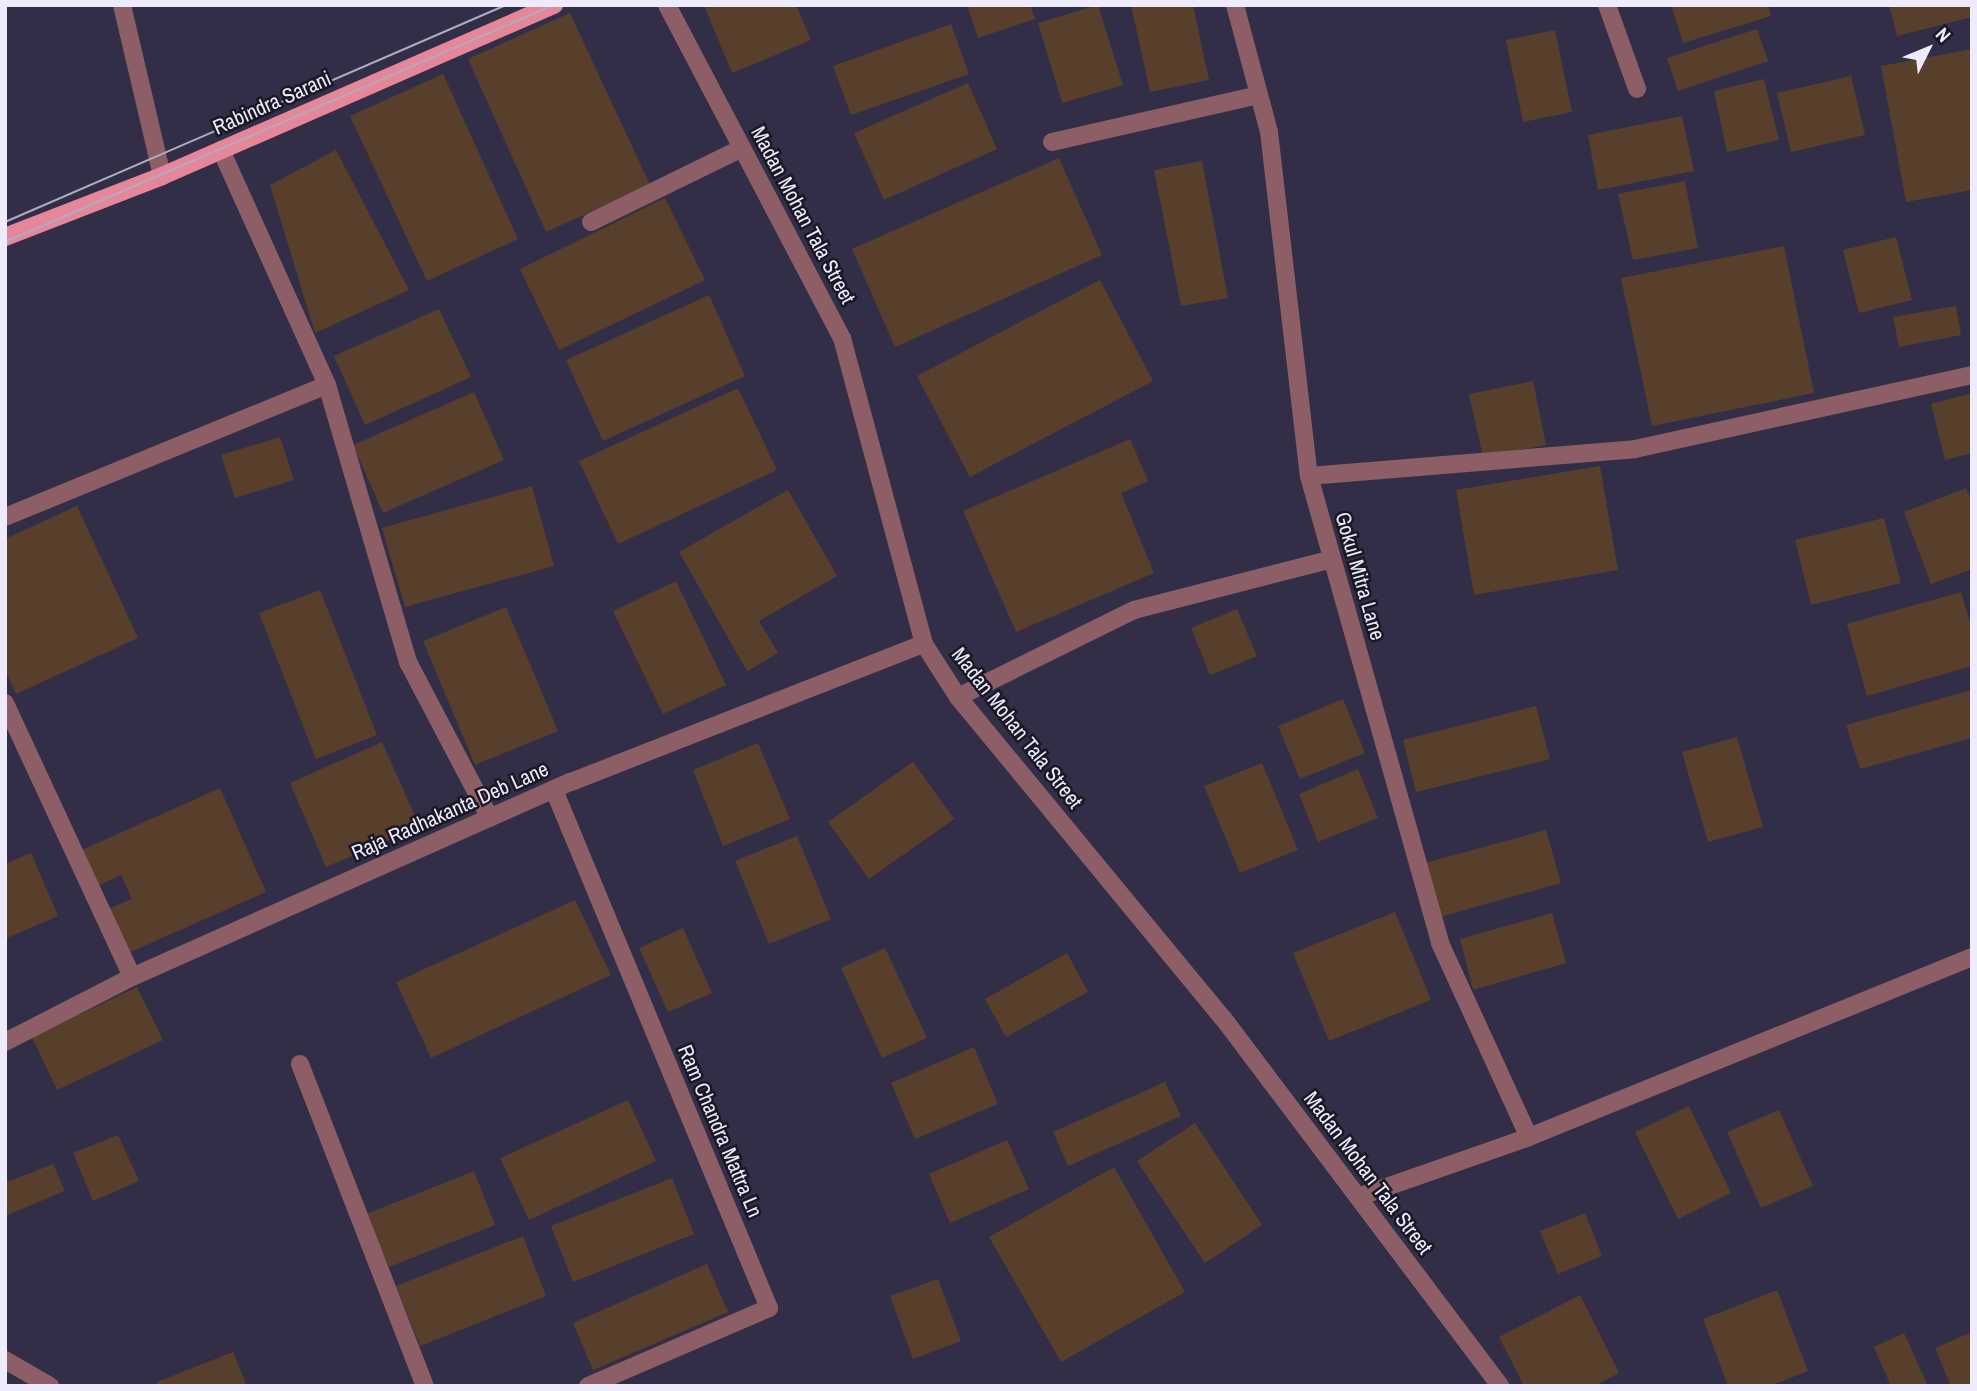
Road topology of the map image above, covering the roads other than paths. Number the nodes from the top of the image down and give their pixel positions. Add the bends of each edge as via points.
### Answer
1 (122, 5) edge
2 (554, 5) edge
3 (667, 5) edge
4 (1235, 5) edge
5 (1607, 5) edge
6 (1637, 89) dead end
7 (1259, 95) junction
8 (1052, 142) dead end
9 (742, 148) junction
10 (221, 150) junction
11 (162, 176) junction
12 (591, 222) dead end
13 (5, 237) edge
14 (1972, 375) edge
15 (327, 385) junction
16 (1309, 476) junction
17 (5, 517) edge
18 (1332, 559) junction
19 (924, 644) junction
20 (958, 697) junction
21 (5, 703) edge
22 (554, 790) junction
23 (490, 818) junction
24 (1972, 957) edge
25 (132, 978) junction
26 (5, 1042) edge
27 (300, 1064) dead end
28 (1529, 1137) junction
29 (1358, 1197) junction
30 (5, 1360) edge
31 (50, 1386) edge
32 (425, 1386) edge
33 (588, 1386) edge
34 (1500, 1386) edge

1 - 11 street
2 - 10 main road, Rabindra Sarani
3 - 9 street, Madan Mohan Tala Street
4 - 7 street, Gokul Mitra Lane
5 - 6 street
7 - 8 street
7 - 16 street, Gokul Mitra Lane via 1269,132
9 - 12 street
9 - 19 street, Madan Mohan Tala Street via 842,338
10 - 11 main road, Rabindra Sarani
10 - 15 street
11 - 13 main road, Rabindra Sarani
14 - 16 street via 1634,449
15 - 17 street
15 - 23 street via 408,662
16 - 18 street, Gokul Mitra Lane
18 - 20 street via 1134,610
18 - 28 street, Gokul Mitra Lane via 1440,943
19 - 20 street, Madan Mohan Tala Street
19 - 22 street, Raja Radhakanta Deb Lane
20 - 29 street, Madan Mohan Tala Street via 1223,1018
21 - 25 street
22 - 23 street, Raja Radhakanta Deb Lane
22 - 33 street, Ram Chandra Mattra Ln via 769,1308
23 - 25 street, Raja Radhakanta Deb Lane
24 - 28 street
25 - 26 street, Raja Radhakanta Deb Lane
27 - 32 street
28 - 29 street
29 - 34 street, Madan Mohan Tala Street
30 - 31 street

